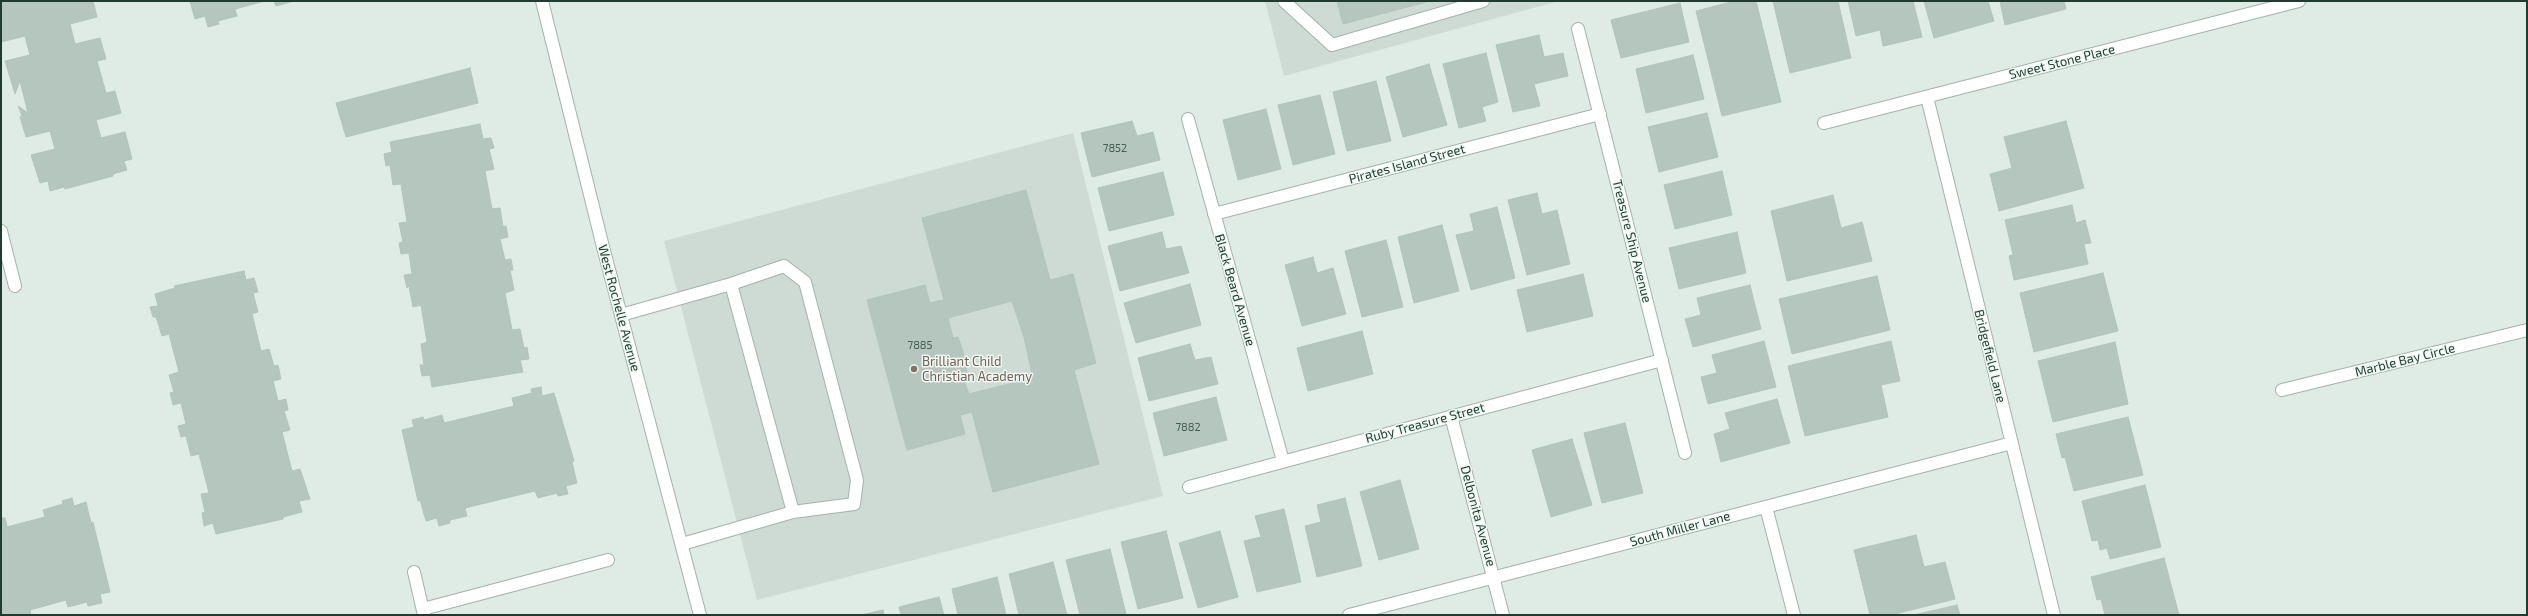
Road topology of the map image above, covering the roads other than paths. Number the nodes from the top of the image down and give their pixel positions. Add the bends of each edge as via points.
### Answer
1 (542, 1) edge
2 (1284, 1) edge
3 (1483, 1) edge
4 (2299, 1) edge
5 (1578, 29) dead end
6 (1927, 97) junction
7 (1600, 114) junction
8 (1188, 119) dead end
9 (1824, 123) dead end
10 (1214, 214) junction
11 (1, 231) edge
12 (731, 284) junction
13 (15, 286) dead end
14 (621, 315) junction
15 (2527, 330) edge
16 (1662, 360) junction
17 (2282, 390) dead end
18 (1451, 416) junction
19 (2012, 443) junction
20 (1685, 453) dead end
21 (1283, 462) junction
22 (1189, 487) dead end
23 (1766, 507) junction
24 (792, 512) junction
25 (682, 544) junction
26 (608, 560) dead end
27 (414, 572) dead end
28 (1494, 579) junction
29 (423, 612) edge
30 (700, 615) edge
31 (1349, 615) edge
32 (1503, 615) edge
33 (1794, 615) edge
34 (2054, 615) edge

1 - 14 street, West Rochelle Avenue
2 - 3 street via 1332,45
4 - 6 street, Sweet Stone Place
5 - 7 street, Treasure Ship Avenue
6 - 9 street, Sweet Stone Place
6 - 19 street, Bridgefield Lane
7 - 10 street, Pirates Island Street
7 - 16 street, Treasure Ship Avenue
8 - 10 street, Black Beard Avenue
10 - 21 street, Black Beard Avenue
11 - 13 street
12 - 14 street
12 - 24 street
12 - 24 street via 784,266 805,282 857,480 854,504
14 - 25 street, West Rochelle Avenue
15 - 17 street, Marble Bay Circle
16 - 18 street, Ruby Treasure Street
16 - 20 street, Treasure Ship Avenue
18 - 21 street, Ruby Treasure Street
18 - 28 street, Delbonita Avenue
19 - 23 street, South Miller Lane
19 - 34 street, Bridgefield Lane
21 - 22 street, Ruby Treasure Street
23 - 28 street, South Miller Lane
23 - 33 street
24 - 25 street
25 - 30 street, West Rochelle Avenue
26 - 29 street
27 - 29 street
28 - 31 street, South Miller Lane
28 - 32 street, Delbonita Avenue

